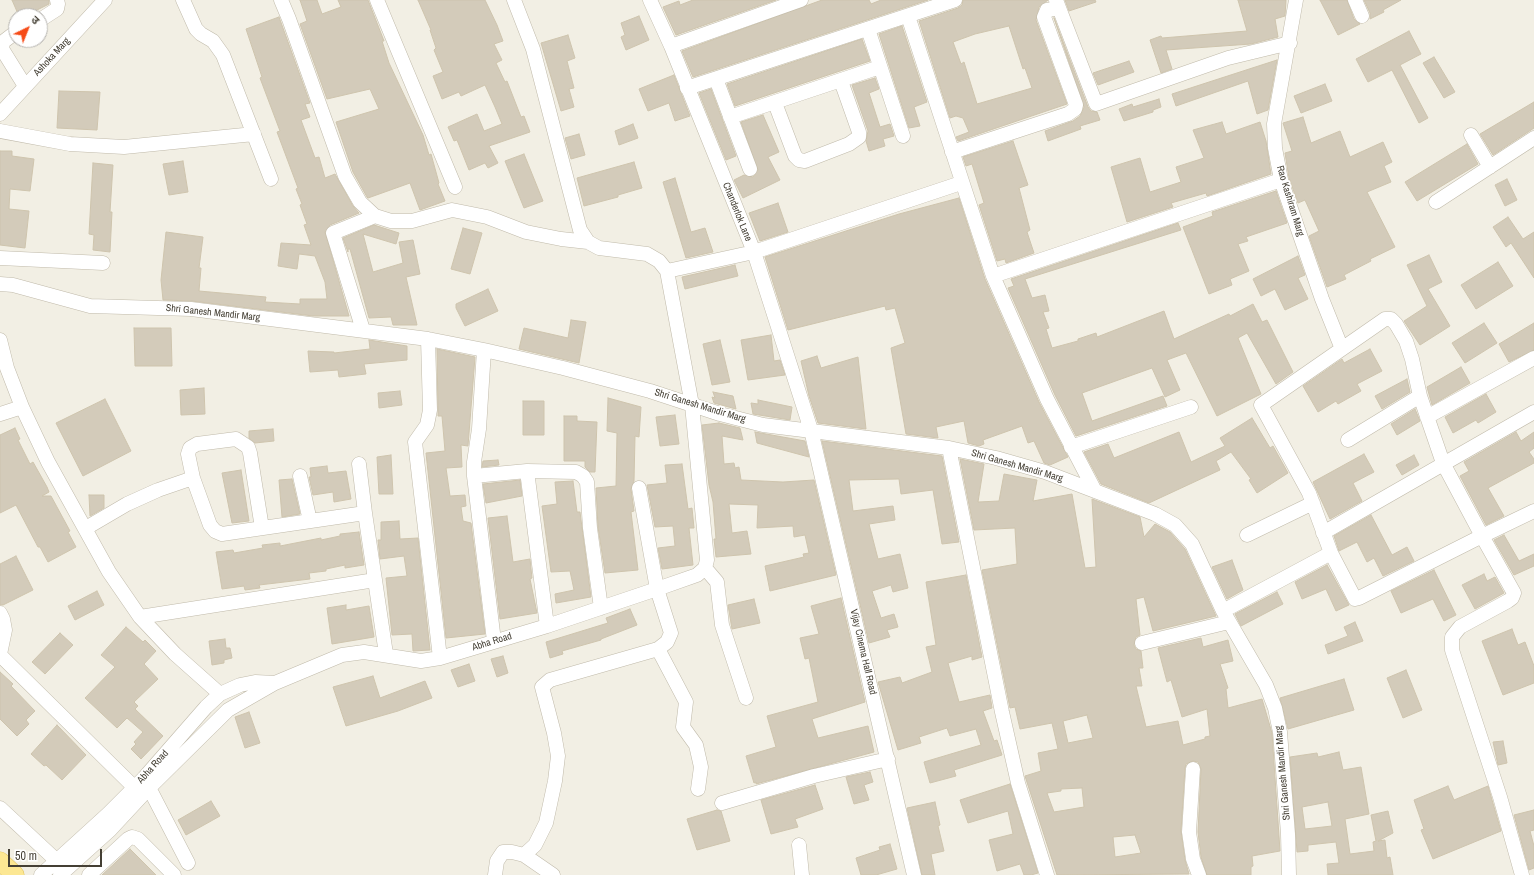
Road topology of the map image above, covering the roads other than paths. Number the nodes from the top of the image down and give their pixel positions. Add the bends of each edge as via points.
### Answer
1 (57, 0) edge
2 (105, 0) edge
3 (183, 0) edge
4 (281, 0) edge
5 (377, 0) edge
6 (514, 0) edge
7 (650, 0) edge
8 (801, 0) edge
9 (955, 0) edge
10 (1296, 0) edge
11 (1355, 0) edge
12 (1058, 4) edge
13 (48, 15) edge
14 (908, 16) junction
15 (1362, 16) dead end
16 (868, 29) junction
17 (8, 38) edge
18 (1290, 43) junction
19 (671, 46) junction
20 (1, 48) edge
21 (880, 67) junction
22 (716, 79) junction
23 (841, 81) junction
24 (25, 86) junction
25 (687, 88) junction
26 (775, 103) junction
27 (0, 114) edge
28 (730, 117) junction
29 (0, 131) edge
30 (254, 134) junction
31 (1471, 135) dead end
32 (903, 136) dead end
33 (1534, 138) edge
34 (952, 152) junction
35 (1490, 167) junction
36 (750, 169) dead end
37 (271, 179) dead end
38 (1281, 180) junction
39 (961, 183) junction
40 (455, 187) dead end
41 (1436, 202) dead end
42 (375, 216) junction
43 (588, 242) junction
44 (754, 252) junction
45 (0, 258) edge
46 (102, 263) dead end
47 (667, 271) junction
48 (993, 276) junction
49 (0, 284) edge
50 (363, 330) junction
51 (428, 338) junction
52 (0, 340) edge
53 (1342, 349) junction
54 (484, 350) junction
55 (1534, 358) edge
56 (1420, 396) junction
57 (692, 405) junction
58 (22, 407) junction
59 (1191, 407) dead end
60 (1534, 412) edge
61 (0, 414) edge
62 (1427, 417) junction
63 (811, 430) junction
64 (1348, 440) dead end
65 (1072, 447) junction
66 (950, 448) junction
67 (1443, 463) junction
68 (359, 464) dead end
69 (527, 471) junction
70 (300, 476) dead end
71 (474, 476) junction
72 (193, 478) junction
73 (639, 488) dead end
74 (1096, 491) junction
75 (1313, 503) junction
76 (1534, 511) edge
77 (365, 513) junction
78 (310, 521) junction
79 (86, 528) junction
80 (262, 528) junction
81 (1324, 532) junction
82 (1246, 535) dead end
83 (1482, 536) junction
84 (1331, 553) junction
85 (705, 568) junction
86 (375, 580) junction
87 (657, 589) junction
88 (601, 608) junction
89 (0, 613) edge
90 (1226, 616) junction
91 (140, 617) junction
92 (547, 626) junction
93 (494, 641) junction
94 (1142, 643) dead end
95 (658, 649) junction
96 (0, 654) edge
97 (386, 654) junction
98 (440, 658) junction
99 (275, 682) junction
100 (220, 694) junction
101 (746, 698) dead end
102 (888, 759) junction
103 (1193, 769) dead end
104 (143, 784) junction
105 (698, 789) dead end
106 (722, 803) dead end
107 (0, 808) edge
108 (110, 830) junction
109 (123, 843) junction
110 (799, 845) dead end
111 (524, 855) junction
112 (0, 861) edge
113 (57, 861) junction
114 (188, 863) dead end
115 (15, 875) edge
116 (41, 875) edge
117 (60, 875) edge
118 (89, 875) edge
119 (174, 875) edge
120 (495, 875) edge
121 (553, 875) edge
122 (802, 875) edge
123 (914, 875) edge
124 (1047, 875) edge
125 (1198, 875) edge
126 (1288, 875) edge
127 (1522, 875) edge

1 - 13 street via 57,9
2 - 24 street, Ashoka Marg
3 - 30 street via 196,29 213,41 223,55
4 - 42 street via 345,176 360,202
5 - 40 street
6 - 43 street via 533,50 580,230
7 - 19 street, Chanderlok Lane
8 - 19 street
9 - 14 street
10 - 18 street, Rao Kashiram Marg
11 - 15 street
12 - 18 street via 1096,104 1228,58
12 - 34 street via 1047,10 1044,17 1076,109 1068,114
14 - 16 street
14 - 34 street
16 - 21 street
16 - 22 street
17 - 20 street
18 - 38 street, Rao Kashiram Marg via 1274,124
19 - 25 street, Chanderlok Lane
20 - 24 street
21 - 23 street
21 - 32 street
22 - 25 street
22 - 28 street
23 - 26 street
23 - 26 street via 859,137 849,144 805,161 799,160 796,156
24 - 27 street, Ashoka Marg
25 - 44 street, Chanderlok Lane
26 - 28 street
28 - 36 street
29 - 30 street via 70,144 124,147
30 - 37 street
31 - 35 street
33 - 35 street
34 - 39 street
35 - 41 street
38 - 48 street
38 - 53 street, Rao Kashiram Marg
39 - 44 street
39 - 48 street
42 - 43 street via 392,221 412,221 452,210 487,217 526,232
42 - 50 street via 333,233
43 - 47 street via 599,248 646,254 659,261
44 - 47 street
44 - 63 street, Chanderlok Lane
45 - 46 street
47 - 57 street
48 - 65 street via 1046,399
49 - 50 street, Shri Ganesh Mandir Marg via 13,285 90,306 191,309
50 - 51 street, Shri Ganesh Mandir Marg
51 - 54 street, Shri Ganesh Mandir Marg
51 - 98 street via 430,410 427,425 415,442
52 - 58 street via 7,368
53 - 56 street via 1385,319 1391,319 1406,341
53 - 75 street via 1261,405
54 - 57 street, Shri Ganesh Mandir Marg via 563,368
54 - 71 street
55 - 62 street
56 - 62 street
56 - 64 street
57 - 63 street, Shri Ganesh Mandir Marg via 763,425
57 - 85 street via 708,560
58 - 61 street
58 - 79 street via 48,462
59 - 65 street
60 - 67 street
62 - 67 street
63 - 66 street, Shri Ganesh Mandir Marg
63 - 102 street, Vijay Cinema Hall Road
65 - 74 street
66 - 74 street, Shri Ganesh Mandir Marg via 1038,470
66 - 124 street via 1003,719 1018,783
67 - 81 street
67 - 83 street
68 - 77 street
69 - 71 street
69 - 88 street via 576,472 587,482 590,528
69 - 92 street
70 - 78 street
71 - 93 street
72 - 79 street via 140,498
72 - 80 street via 210,525 215,531 222,534
72 - 80 street via 188,454 190,448 205,443 236,440 243,442 250,453
73 - 87 street
74 - 90 street, Shri Ganesh Mandir Marg via 1156,514 1175,525 1192,544
75 - 81 street
75 - 82 street
76 - 83 street
77 - 78 street
77 - 86 street
78 - 80 street
79 - 91 street via 109,572
81 - 84 street
83 - 84 street via 1359,598 1352,596
83 - 127 street via 1514,593 1508,601 1460,627 1452,638 1452,650 1500,797
84 - 90 street
85 - 87 street, Abha Road via 696,575
85 - 101 street via 717,582 722,625
86 - 91 street
86 - 97 street
87 - 88 street, Abha Road
87 - 95 street via 671,633 668,642
88 - 92 street, Abha Road
89 - 96 street via 5,630
90 - 94 street
90 - 126 street, Shri Ganesh Mandir Marg via 1266,685 1275,708 1280,732 1288,834
91 - 100 street via 175,654
92 - 93 street, Abha Road
93 - 98 street, Abha Road
95 - 105 street via 686,702 683,727 696,745 701,767
95 - 111 street via 550,680 542,687 558,756 546,823 535,845
96 - 104 street
97 - 98 street, Abha Road via 421,661
97 - 99 street, Abha Road via 364,652 342,655
99 - 100 street, Abha Road via 240,685
99 - 104 street, Abha Road via 228,710
100 - 104 street, Abha Road via 206,707
102 - 106 street via 814,776
102 - 123 street, Vijay Cinema Hall Road
103 - 125 street via 1189,832
104 - 108 street, Abha Road
104 - 113 street, Abha Road
104 - 114 street
107 - 113 street
108 - 109 street
108 - 117 street, Abha Road
109 - 118 street
109 - 119 street via 128,839 138,839
110 - 122 street
111 - 120 street via 503,852 497,862
111 - 121 street
112 - 115 main road
113 - 116 street, Abha Road

